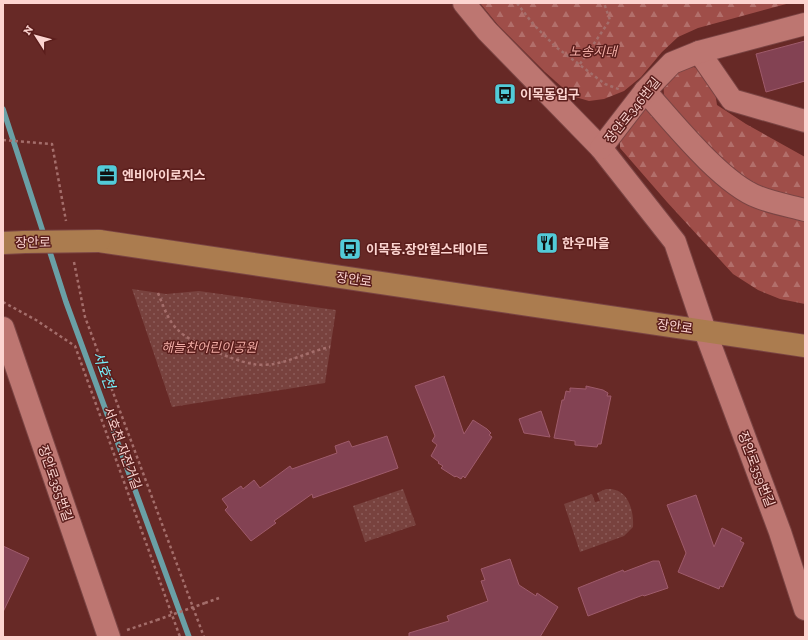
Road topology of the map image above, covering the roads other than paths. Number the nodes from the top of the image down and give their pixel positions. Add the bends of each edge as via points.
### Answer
1 (464, 3) edge
2 (805, 24) edge
3 (699, 52) junction
4 (645, 91) junction
5 (805, 121) edge
6 (601, 148) junction
7 (805, 210) edge
8 (3, 243) edge
9 (3, 328) edge
10 (705, 331) junction
11 (805, 346) edge
12 (805, 609) edge
13 (109, 637) edge

1 - 6 street, 장안로346번길 via 487,31
2 - 3 street, 장안로346번길
3 - 4 street, 장안로346번길 via 672,63
3 - 5 street via 732,100
4 - 6 street, 장안로346번길
4 - 7 street via 712,164 735,184 757,197
6 - 10 street, 장안로 via 675,242
8 - 10 main road, 장안로, bridge via 99,241
9 - 13 street, 장안로385번길
10 - 11 main road, 장안로
10 - 12 street, 장안로359번길 via 780,532

